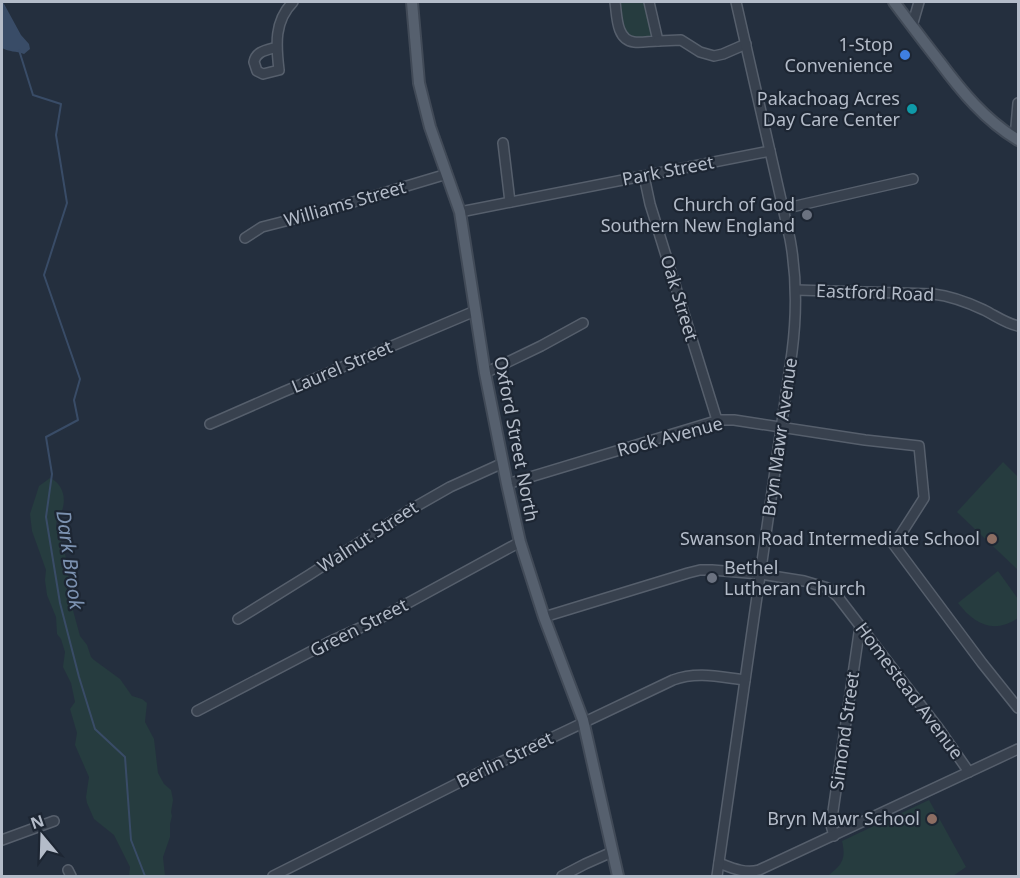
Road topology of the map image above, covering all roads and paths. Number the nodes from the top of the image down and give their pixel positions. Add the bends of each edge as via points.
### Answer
1 (293, 2) edge
2 (412, 2) edge
3 (615, 2) edge
4 (649, 2) edge
5 (736, 2) edge
6 (894, 2) edge
7 (919, 2) edge
8 (912, 26) junction
9 (658, 41) junction
10 (746, 44) junction
11 (277, 47) dead end
12 (1018, 103) edge
13 (1017, 139) edge
14 (503, 143) dead end
15 (770, 152) junction
16 (447, 174) junction
17 (644, 176) junction
18 (913, 179) dead end
19 (510, 202) junction
20 (783, 209) junction
21 (460, 212) junction
22 (245, 238) dead end
23 (796, 290) junction
24 (475, 310) junction
25 (583, 322) dead end
26 (1018, 326) edge
27 (485, 373) junction
28 (717, 420) junction
29 (210, 424) dead end
30 (781, 428) junction
31 (503, 463) junction
32 (507, 484) junction
33 (520, 542) junction
34 (760, 574) junction
35 (544, 616) junction
36 (238, 619) dead end
37 (860, 626) junction
38 (745, 680) junction
39 (1018, 708) edge
40 (197, 711) dead end
41 (584, 722) junction
42 (1018, 749) edge
43 (969, 772) junction
44 (54, 821) dead end
45 (834, 836) junction
46 (2, 840) edge
47 (612, 852) junction
48 (719, 862) junction
49 (273, 876) edge
50 (562, 876) edge
51 (618, 876) edge
52 (717, 876) edge

1 - 11 street via 281,17
2 - 16 main road, Oxford Street North via 418,83
3 - 9 street via 619,29 625,38 635,42
4 - 9 street
5 - 10 street, Bryn Mawr Avenue
6 - 8 main road
7 - 8 street
8 - 13 main road via 973,104
9 - 10 street via 681,40 714,56
10 - 15 street, Bryn Mawr Avenue
12 - 13 street
14 - 19 street
15 - 17 street, Park Street
15 - 20 street, Bryn Mawr Avenue
16 - 21 main road, Oxford Street North
16 - 22 street, Williams Street via 262,227
17 - 19 street, Park Street
17 - 28 street, Oak Street
18 - 20 street
19 - 21 street, Park Street
20 - 23 street, Bryn Mawr Avenue
21 - 24 main road, Oxford Street North
23 - 26 street, Eastford Road via 933,294 971,304
23 - 30 street, Bryn Mawr Avenue via 795,328
24 - 27 main road, Oxford Street North
24 - 29 street, Laurel Street
25 - 27 street
27 - 31 main road, Oxford Street North
28 - 30 street, Rock Avenue
28 - 32 street, Rock Avenue
30 - 34 street, Bryn Mawr Avenue
30 - 39 street, Rock Avenue via 919,446 924,498 894,546
31 - 32 main road, Oxford Street North
31 - 36 street, Walnut Street via 408,511
32 - 33 main road, Oxford Street North
33 - 35 main road, Oxford Street North
33 - 40 street, Green Street
34 - 35 street, Homestead Avenue via 696,571
34 - 37 street, Homestead Avenue via 828,588
34 - 38 street, Bryn Mawr Avenue
35 - 41 main road, Oxford Street North
37 - 43 street, Homestead Avenue
37 - 45 street, Simond Street via 831,825
38 - 41 street, Berlin Street via 702,674 682,677
38 - 48 street, Bryn Mawr Avenue
41 - 47 main road, Oxford Street North
41 - 49 street, Berlin Street
42 - 43 street
43 - 45 street
44 - 46 street
45 - 48 street via 756,871
47 - 50 street
47 - 51 main road, Oxford Street North
48 - 52 street, Bryn Mawr Avenue

